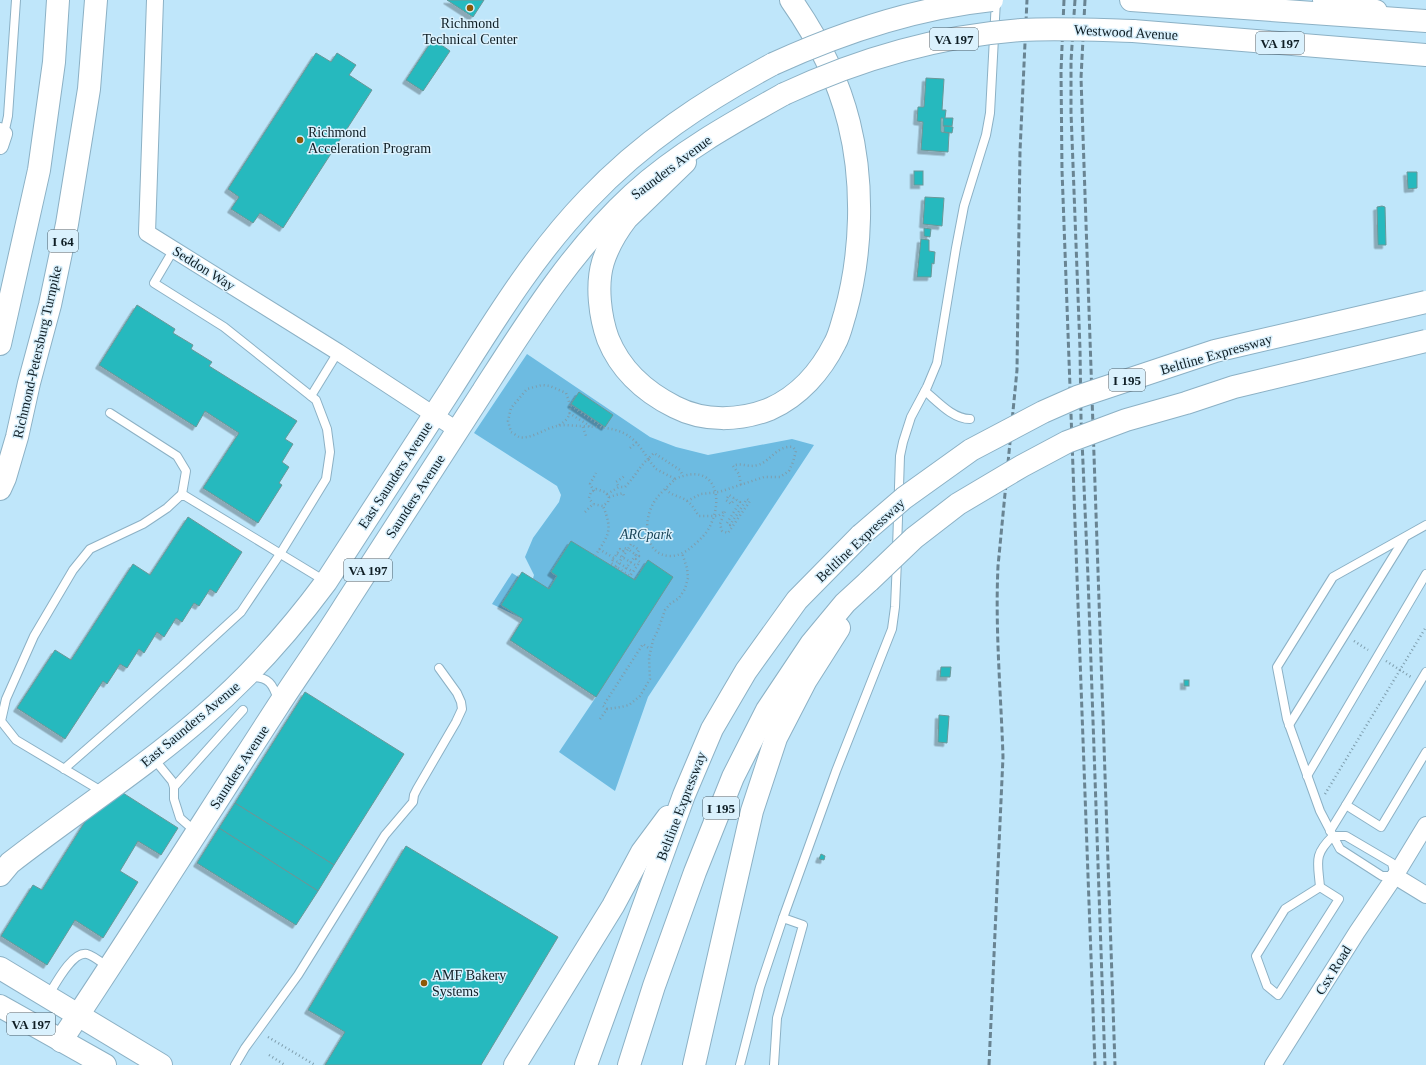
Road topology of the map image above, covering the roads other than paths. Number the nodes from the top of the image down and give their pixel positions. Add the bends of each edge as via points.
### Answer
1 (16, 0) edge
2 (58, 0) edge
3 (96, 0) edge
4 (155, 0) edge
5 (791, 0) edge
6 (992, 0) edge
7 (996, 0) edge
8 (1133, 0) edge
9 (1324, 0) edge
10 (1426, 21) edge
11 (1426, 55) edge
12 (784, 94) joint
13 (714, 135) junction
14 (1, 137) edge
15 (174, 249) junction
16 (16, 274) junction
17 (1426, 302) edge
18 (0, 307) edge
19 (1426, 341) edge
20 (0, 344) edge
21 (338, 352) junction
22 (925, 391) junction
23 (311, 396) junction
24 (110, 413) dead end
25 (434, 415) junction
26 (970, 419) dead end
27 (457, 430) junction
28 (2, 488) edge
29 (182, 494) junction
30 (1426, 525) edge
31 (1404, 537) junction
32 (280, 554) junction
33 (1426, 574) edge
34 (869, 581) junction
35 (326, 582) junction
36 (439, 668) dead end
37 (1426, 672) edge
38 (246, 677) junction
39 (279, 705) junction
40 (243, 710) dead end
41 (1289, 726) junction
42 (1426, 752) edge
43 (152, 757) junction
44 (64, 769) junction
45 (1307, 776) junction
46 (174, 787) junction
47 (104, 793) junction
48 (684, 795) junction
49 (1346, 805) junction
50 (1426, 825) edge
51 (197, 832) junction
52 (1331, 833) junction
53 (3, 868) edge
54 (1395, 876) junction
55 (1320, 887) junction
56 (1426, 895) edge
57 (783, 918) junction
58 (0, 968) edge
59 (109, 968) junction
60 (48, 996) junction
61 (0, 1006) edge
62 (79, 1015) junction
63 (61, 1041) junction
64 (106, 1065) edge
65 (160, 1065) edge
66 (235, 1065) edge
67 (515, 1065) edge
68 (586, 1065) edge
69 (629, 1065) edge
70 (694, 1065) edge
71 (740, 1065) edge
72 (774, 1065) edge
73 (1273, 1065) edge

1 - 14 lane via 8,116
2 - 16 main road via 54,62 39,170
3 - 28 main road, Richmond-Petersburg Turnpike / I 64 via 89,89 67,224 50,305
4 - 15 street, Seddon Way via 147,233
5 - 13 main road via 825,58 849,124 859,210 859,234 852,284 836,342 818,372 790,398 776,406 745,417 727,419 684,412 641,386 612,350 605,332 600,298 603,263 619,228 636,208
6 - 25 main road, East Saunders Avenue / VA 197, bridge via 888,20 832,38 773,64 727,89 670,127 627,162 588,199 552,240 504,306
7 - 22 lane via 990,113 986,135 964,206 937,363
8 - 10 main road, VA 197
9 - 10 main road
11 - 12 main road, Westwood Avenue / VA 197, bridge via 1133,32 1022,30 943,41 892,52 819,78
12 - 13 main road, Saunders Avenue / VA 197
13 - 27 main road, Saunders Avenue / VA 197 via 677,159 640,188 573,258 528,320
15 - 21 street, Seddon Way
15 - 23 lane via 154,283 224,327
16 - 18 main road
16 - 20 main road
17 - 48 main road, Beltline Expressway / I 195, bridge via 1215,351 1077,397 971,450 904,498 861,535 797,600 746,671 712,729
19 - 34 main road, I 195, bridge via 1234,387 1126,420 1067,442 958,504 914,538
21 - 23 lane
21 - 25 street, Seddon Way
22 - 26 lane via 948,411
22 - 57 lane via 908,427 900,456 892,629 844,750
23 - 32 lane via 316,400 327,429 330,452 326,479
24 - 29 lane via 177,456 186,471
25 - 27 street, Seddon Way
25 - 35 main road, East Saunders Avenue / VA 197
27 - 39 main road, Saunders Avenue / VA 197
29 - 32 lane
29 - 44 lane via 143,524 90,550 73,570 34,636 6,699 1,721 16,740
30 - 31 lane
31 - 41 lane
31 - 41 lane via 1333,577 1277,667
32 - 35 lane
32 - 44 lane via 241,612
33 - 45 lane
34 - 69 main road, I 195 via 845,603 811,644 767,710 733,777 695,872
34 - 70 main road via 806,680 776,738 752,810
35 - 38 main road, East Saunders Avenue / VA 197 via 279,641
36 - 66 lane via 462,702 462,709 456,722 414,795 413,802 385,835 298,975
37 - 49 lane
38 - 39 lane via 258,677 269,682
38 - 43 main road, East Saunders Avenue / VA 197 via 202,718
39 - 51 main road, Saunders Avenue / VA 197
40 - 46 lane
41 - 45 lane
42 - 49 lane via 1380,827
43 - 46 lane
43 - 47 main road, East Saunders Avenue / VA 197
44 - 47 lane
45 - 52 lane
46 - 51 lane via 174,799 180,818
47 - 53 main road, East Saunders Avenue / VA 197
48 - 67 main road via 642,852 613,906
48 - 68 main road, Beltline Expressway / I 195
49 - 52 lane
50 - 54 street, Csx Road
51 - 59 main road, Saunders Avenue / VA 197
52 - 54 lane via 1340,849 1382,876
52 - 54 lane via 1346,836 1392,863
52 - 55 lane via 1317,859
54 - 56 street
54 - 73 street, Csx Road
55 - 55 lane via 1285,909 1256,956 1267,986 1278,995 1340,899
57 - 71 lane via 760,987
57 - 72 lane via 803,924 778,1018
58 - 60 main road
59 - 60 lane via 87,954 80,955 72,961
59 - 62 main road, Saunders Avenue / VA 197
60 - 62 main road
61 - 63 main road, VA 197
62 - 63 main road, Saunders Avenue / VA 197
62 - 65 main road
63 - 64 main road

